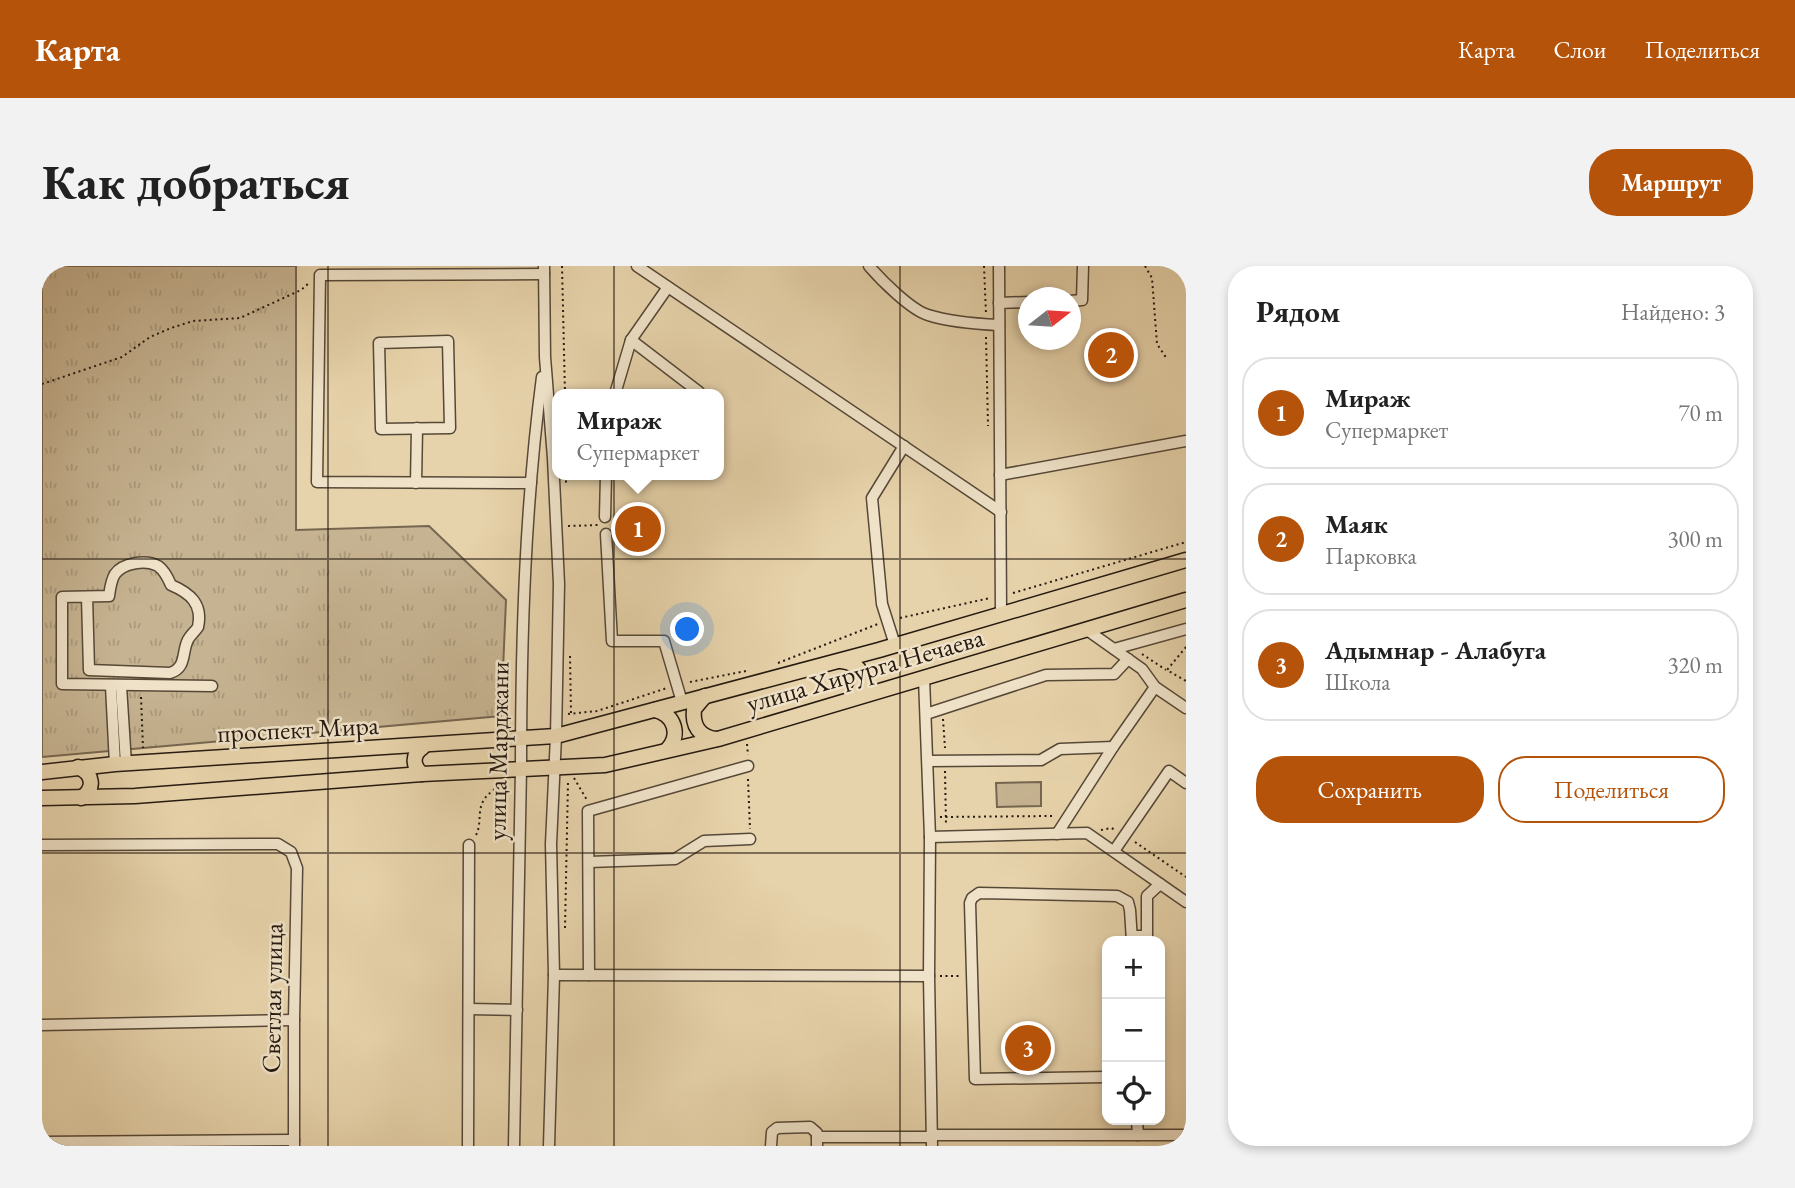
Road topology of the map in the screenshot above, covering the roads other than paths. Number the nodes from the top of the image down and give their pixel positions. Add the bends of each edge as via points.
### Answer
1 (637, 266) edge
2 (869, 266) edge
3 (999, 266) edge
4 (1083, 266) edge
5 (544, 270) edge
6 (668, 287) junction
7 (1081, 300) edge
8 (1018, 302) edge
9 (999, 303) junction
10 (999, 325) junction
11 (631, 340) junction
12 (545, 357) junction
13 (616, 389) edge
14 (695, 389) edge
15 (416, 428) junction
16 (1186, 442) edge
17 (552, 445) edge
18 (904, 446) junction
19 (1000, 475) junction
20 (554, 480) edge
21 (606, 480) edge
22 (416, 483) junction
23 (531, 483) junction
24 (1001, 512) junction
25 (1186, 560) edge
26 (87, 597) junction
27 (1186, 600) edge
28 (1001, 615) junction
29 (1186, 629) edge
30 (1087, 630) junction
31 (895, 645) junction
32 (1114, 649) junction
33 (1128, 659) junction
34 (841, 660) junction
35 (924, 678) junction
36 (116, 686) junction
37 (212, 686) dead end
38 (1156, 687) junction
39 (706, 695) junction
40 (854, 697) junction
41 (682, 702) junction
42 (1186, 708) edge
43 (655, 710) junction
44 (926, 714) junction
45 (556, 736) junction
46 (718, 739) junction
47 (521, 740) junction
48 (423, 747) junction
49 (1113, 747) junction
50 (667, 750) junction
51 (928, 761) junction
52 (120, 764) junction
53 (748, 766) road end
54 (78, 767) junction
55 (521, 768) junction
56 (554, 769) junction
57 (42, 772) edge
58 (422, 774) junction
59 (1186, 783) edge
60 (42, 798) edge
61 (80, 798) junction
62 (1057, 834) junction
63 (930, 836) junction
64 (750, 839) road end
65 (42, 845) edge
66 (468, 845) road end
67 (1114, 851) junction
68 (589, 862) junction
69 (1160, 884) junction
70 (1186, 902) edge
71 (1132, 936) edge
72 (1147, 936) edge
73 (554, 975) junction
74 (589, 975) junction
75 (929, 976) junction
76 (469, 1009) junction
77 (517, 1010) junction
78 (293, 1020) junction
79 (42, 1025) edge
80 (1102, 1077) edge
81 (1137, 1125) edge
82 (1138, 1135) junction
83 (1186, 1135) edge
84 (933, 1139) edge
85 (1051, 1140) edge
86 (42, 1142) edge
87 (817, 1142) edge
88 (868, 1142) edge
89 (917, 1142) edge
90 (294, 1143) edge
91 (468, 1146) edge
92 (514, 1146) edge
93 (549, 1146) edge
94 (771, 1146) edge

1 - 6 street
2 - 10 street via 926,315
3 - 9 street
4 - 7 street
5 - 12 street, улица Марджани
5 - 22 street via 320,275 317,482
6 - 11 street
6 - 18 street
8 - 9 street
9 - 10 street
10 - 19 street
11 - 13 street
11 - 14 street
12 - 17 street, улица Марджани
12 - 23 street, улица Марджани
15 - 15 street via 450,428 448,341 379,343 381,429
15 - 22 street
16 - 19 street
18 - 24 street
18 - 31 street via 872,498 882,604
19 - 24 street
20 - 45 street, улица Марджани via 559,584
21 - 41 street via 612,642 664,641
22 - 23 street
23 - 47 street, улица Марджани
24 - 28 street
25 - 28 main road, улица Хирурга Нечаева
26 - 26 street via 109,596 117,570 127,565 157,565 171,585 194,600 199,612 198,627 189,637 182,664 170,673 89,670
26 - 36 street via 62,597 62,684
27 - 30 main road, улица Хирурга Нечаева
28 - 31 main road, улица Хирурга Нечаева
29 - 32 street
30 - 32 street
30 - 35 main road, улица Хирурга Нечаева
31 - 34 main road, улица Хирурга Нечаева
32 - 33 street
33 - 38 street
33 - 44 street via 1114,674 1046,675
34 - 39 main road, улица Хирурга Нечаева
34 - 40 main road via 850,661 862,673 860,691
35 - 40 main road, улица Хирурга Нечаева
35 - 44 street
36 - 37 street
36 - 52 street
38 - 42 street
38 - 49 street
39 - 41 main road, улица Хирурга Нечаева
39 - 46 main road via 694,709 695,726 709,738
40 - 46 main road, улица Хирурга Нечаева
41 - 43 main road, улица Хирурга Нечаева
43 - 45 main road, улица Хирурга Нечаева
43 - 50 main road via 667,715 674,726 674,739
44 - 51 street
45 - 47 main road, проспект Мира
45 - 56 street, улица Марджани
46 - 50 main road, улица Хирурга Нечаева
47 - 48 main road, проспект Мира
47 - 55 street, улица Марджани
48 - 52 main road, проспект Мира
48 - 58 main road via 414,760
49 - 51 street via 1060,749 1041,760
49 - 62 street
50 - 56 main road, улица Хирурга Нечаева via 605,765
51 - 63 street
52 - 54 main road, проспект Мира
53 - 68 street via 588,811
54 - 57 main road, проспект Мира
54 - 61 main road via 91,782
55 - 56 main road, проспект Мира
55 - 58 main road, проспект Мира
55 - 77 street, улица Марджани
56 - 73 street, улица Марджани
58 - 61 main road, проспект Мира
59 - 67 street via 1169,771
60 - 61 main road, проспект Мира
62 - 63 street
62 - 67 street via 1087,833
63 - 75 street
64 - 68 street via 704,841 675,859
65 - 78 street, Светлая улица via 278,844 291,852 297,868
66 - 76 street
67 - 69 street
68 - 74 street
69 - 70 street
69 - 72 street via 1147,897
71 - 80 street via 1128,902 1117,896 979,893 970,903 975,1079
73 - 74 street
73 - 93 street, улица Марджани
74 - 75 street
75 - 84 street
76 - 77 street
76 - 91 street
77 - 92 street, улица Марджани
78 - 79 street
78 - 90 street, Светлая улица
81 - 82 street
82 - 83 street
82 - 85 street
84 - 85 street
84 - 89 street
86 - 90 street
87 - 88 street
87 - 94 street via 810,1127 780,1127 772,1132
88 - 89 street

